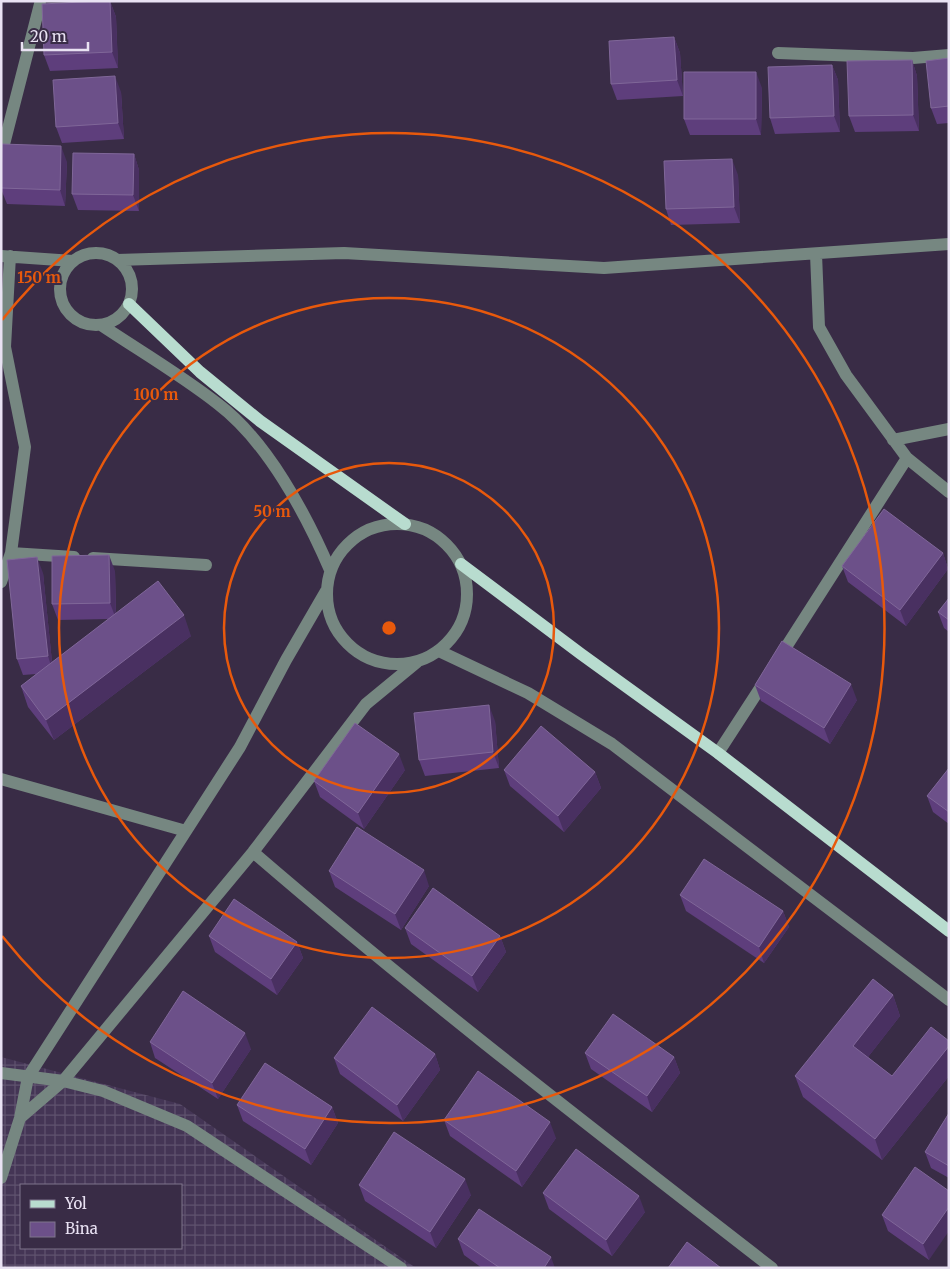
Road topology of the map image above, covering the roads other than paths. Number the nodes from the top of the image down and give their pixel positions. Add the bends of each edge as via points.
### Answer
1 (40, 4) edge
2 (778, 53) dead end
3 (949, 56) edge
4 (1, 156) edge
5 (949, 244) edge
6 (816, 254) junction
7 (5, 256) edge
8 (117, 260) junction
9 (73, 262) junction
10 (129, 304) junction
11 (101, 325) junction
12 (949, 429) edge
13 (894, 440) junction
14 (906, 458) junction
15 (949, 492) edge
16 (405, 524) junction
17 (11, 553) junction
18 (461, 564) junction
19 (206, 565) dead end
20 (330, 570) junction
21 (1, 582) edge
22 (326, 592) junction
23 (439, 651) junction
24 (417, 662) junction
25 (718, 753) junction
26 (1, 779) edge
27 (186, 831) junction
28 (253, 852) junction
29 (949, 931) edge
30 (949, 1000) edge
31 (1, 1073) edge
32 (28, 1077) junction
33 (63, 1081) junction
34 (20, 1118) junction
35 (1, 1178) edge
36 (401, 1268) edge
37 (772, 1268) edge

1 - 4 street
2 - 3 street via 914,58
5 - 6 street
6 - 8 street via 604,268 344,253
6 - 13 street via 818,328 846,375
7 - 9 street
7 - 17 street via 5,346 25,447
8 - 9 street via 106,254 94,253
8 - 10 street via 126,268 131,280
9 - 11 street via 61,281 64,304 79,320
10 - 11 street via 122,314
10 - 16 main road via 200,372 260,421
11 - 20 street via 219,404 252,435 282,478
12 - 13 street
13 - 14 street
14 - 15 street
14 - 25 street
16 - 18 street via 428,530 448,545
16 - 20 street via 381,525 359,534 341,550
17 - 19 street
17 - 21 street
18 - 23 street via 467,588 465,612 456,634
18 - 25 main road
20 - 22 street
22 - 24 street via 329,614 339,634 354,650 374,661 395,665
22 - 27 street via 240,746
23 - 24 street
23 - 30 street via 528,693 612,744
24 - 28 street via 366,704
25 - 29 main road
26 - 27 street
27 - 32 street
28 - 33 street
28 - 37 street via 501,1056
31 - 32 street
32 - 33 street
32 - 34 street
33 - 34 street
33 - 36 street via 102,1091 187,1126
34 - 35 street

